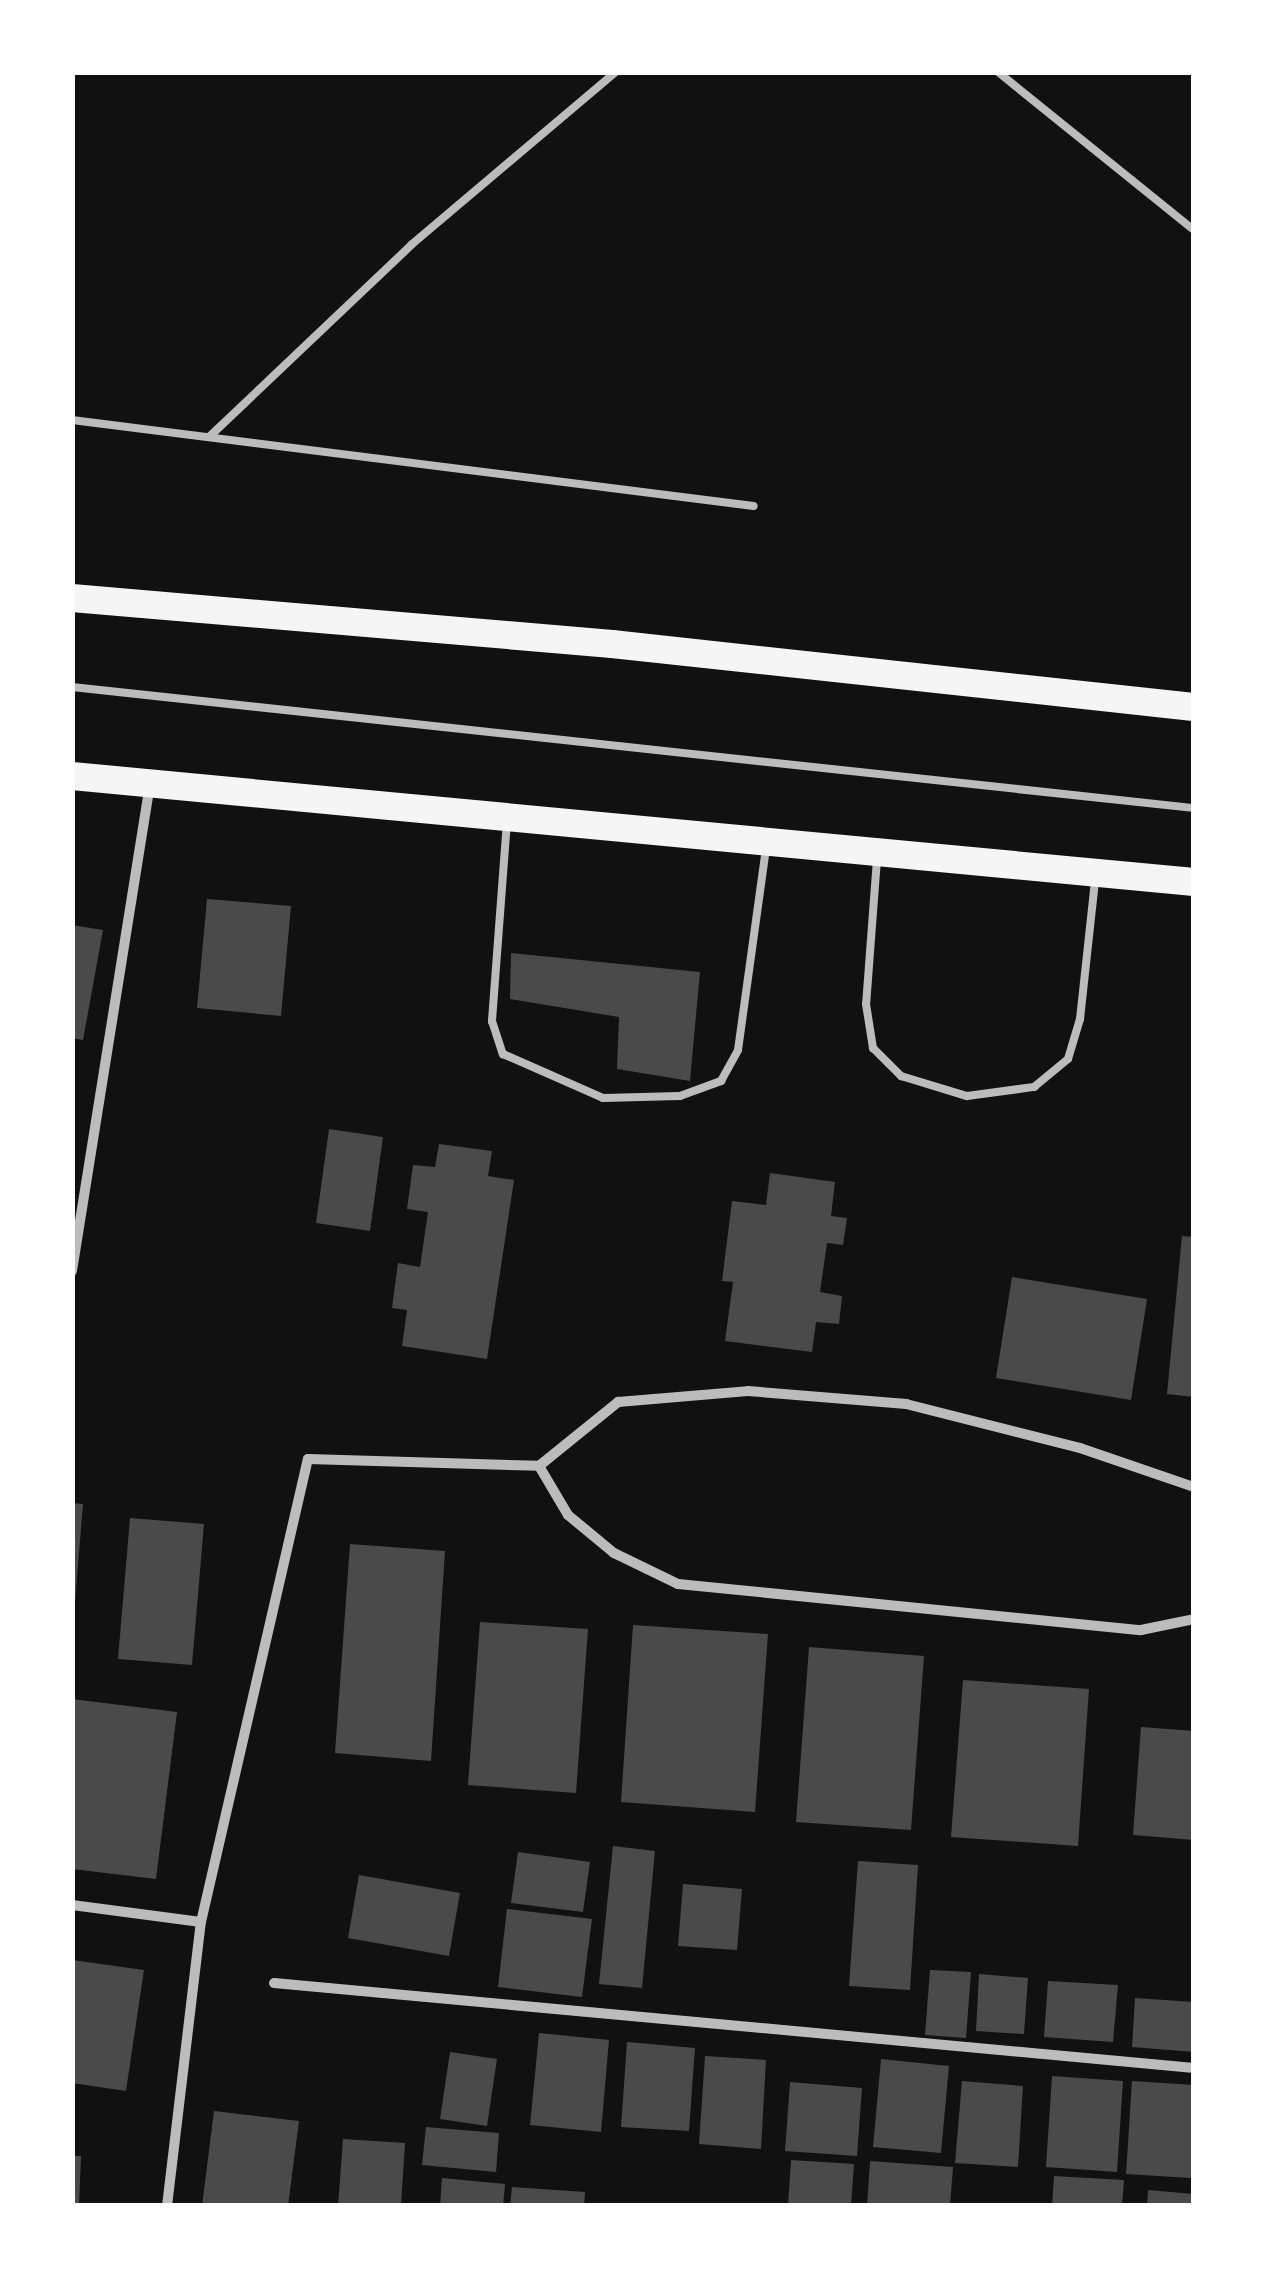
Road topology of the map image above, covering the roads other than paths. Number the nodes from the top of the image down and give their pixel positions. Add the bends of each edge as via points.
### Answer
1 (616, 72) edge
2 (998, 72) edge
3 (1194, 230) edge
4 (72, 420) edge
5 (210, 438) junction
6 (754, 506) dead end
7 (72, 598) edge
8 (72, 686) edge
9 (1194, 707) edge
10 (72, 776) edge
11 (150, 783) junction
12 (1194, 808) edge
13 (508, 814) junction
14 (768, 838) junction
15 (878, 848) junction
16 (1096, 871) junction
17 (1194, 882) edge
18 (72, 1271) edge
19 (538, 1466) junction
20 (1194, 1487) edge
21 (1194, 1620) edge
22 (72, 1906) edge
23 (201, 1922) junction
24 (274, 1983) dead end
25 (1194, 2068) edge
26 (166, 2206) edge

1 - 5 lane via 398,258
2 - 3 lane
4 - 5 lane
5 - 6 lane
7 - 9 highway via 612,644
8 - 12 lane
10 - 11 highway
11 - 13 highway
11 - 18 street
13 - 14 highway
13 - 14 lane via 492,1021 497,1038 503,1054 603,1098 680,1096 721,1081 738,1050
14 - 15 highway
15 - 16 highway
15 - 16 lane via 866,1004 873,1048 901,1076 967,1096 1034,1087 1068,1058 1080,1020
16 - 17 highway
19 - 20 street via 618,1402 748,1391 906,1404 1080,1448
19 - 21 street via 568,1515 614,1553 678,1584 1142,1630
19 - 23 street via 308,1459
22 - 23 street
23 - 26 street
24 - 25 street

